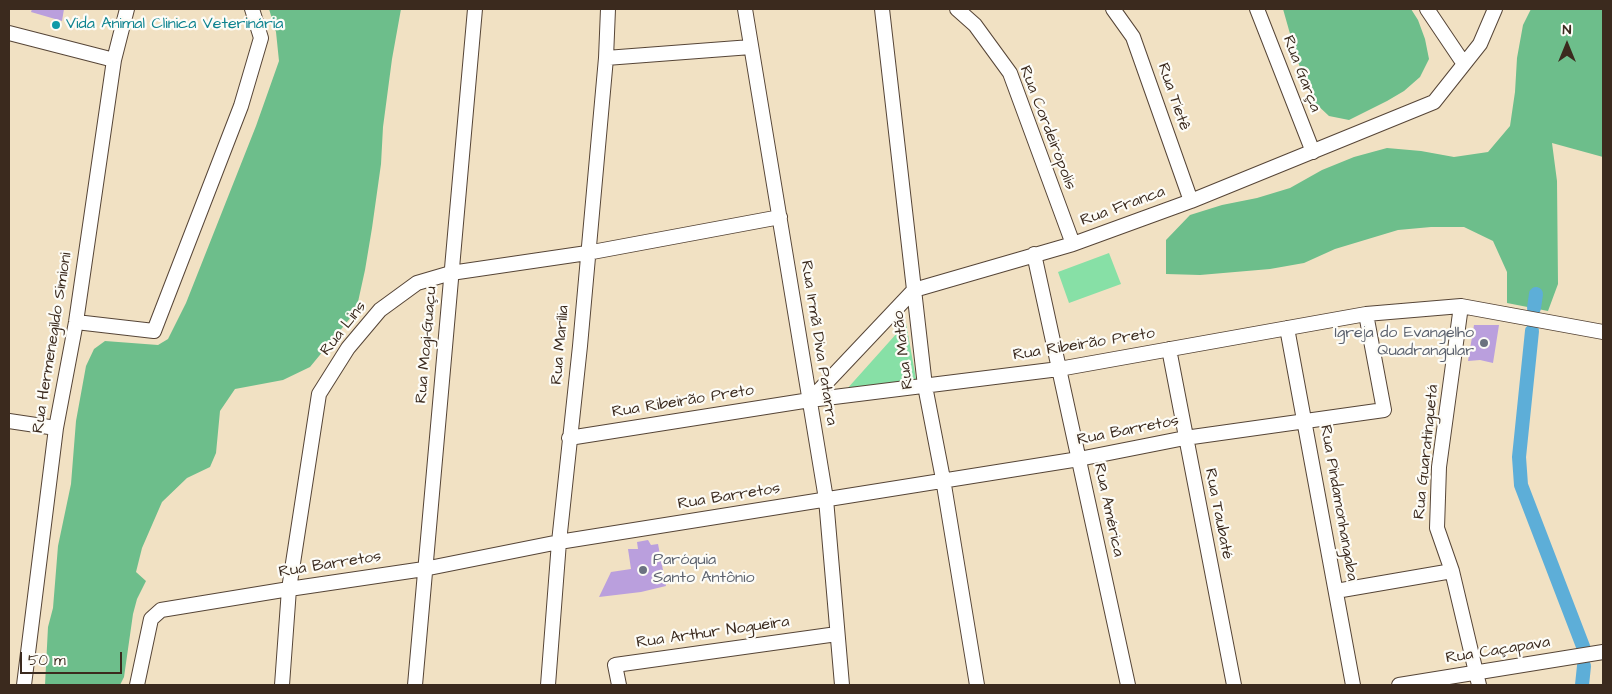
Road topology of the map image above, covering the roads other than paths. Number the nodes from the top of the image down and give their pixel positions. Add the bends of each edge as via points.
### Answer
1 (127, 9) edge
2 (252, 9) edge
3 (475, 9) edge
4 (608, 9) edge
5 (745, 9) edge
6 (882, 9) edge
7 (957, 9) edge
8 (1113, 9) edge
9 (1257, 9) edge
10 (1427, 9) edge
11 (1494, 9) edge
12 (9, 32) edge
13 (751, 46) junction
14 (606, 58) junction
15 (114, 60) junction
16 (1464, 64) junction
17 (1313, 152) junction
18 (1191, 202) junction
19 (780, 217) junction
20 (1073, 244) junction
21 (587, 252) junction
22 (1034, 254) junction
23 (451, 273) junction
24 (914, 290) junction
25 (1461, 306) junction
26 (1366, 314) junction
27 (76, 322) junction
28 (1287, 328) junction
29 (1603, 332) edge
30 (1169, 349) junction
31 (1059, 369) junction
32 (925, 386) junction
33 (810, 400) junction
34 (1305, 420) junction
35 (9, 421) edge
36 (56, 428) junction
37 (570, 438) junction
38 (1186, 438) junction
39 (1078, 459) junction
40 (943, 479) junction
41 (826, 499) junction
42 (559, 542) junction
43 (424, 569) junction
44 (1452, 571) junction
45 (290, 588) junction
46 (1336, 591) junction
47 (837, 634) junction
48 (1603, 652) edge
49 (1477, 679) edge
50 (24, 685) edge
51 (137, 685) edge
52 (282, 685) edge
53 (414, 685) edge
54 (548, 685) edge
55 (620, 685) edge
56 (842, 685) edge
57 (977, 685) edge
58 (1128, 685) edge
59 (1234, 685) edge
60 (1353, 685) edge
61 (1399, 685) edge

1 - 15 street, Rua Hermenegildo Simioni
2 - 27 street via 260,38 242,106 154,331
3 - 23 street, Rua Mogi-Guaçu
4 - 14 street, Rua Marília
5 - 13 street, Rua Irmã Diva Patarra
6 - 24 street, Rua Matão
7 - 20 street, Rua Cordeirópolis via 975,25 1010,73
8 - 18 street, Rua Tietê via 1134,37
9 - 17 street, Rua Garça
10 - 16 street
11 - 16 street, Rua Franca via 1480,44
12 - 15 street
13 - 14 street
13 - 19 street, Rua Irmã Diva Patarra
14 - 21 street, Rua Marília
15 - 27 street, Rua Hermenegildo Simioni
16 - 17 street, Rua Franca via 1434,102
17 - 18 street, Rua Franca
18 - 20 street, Rua Franca
19 - 21 street, Rua Lins
19 - 33 street, Rua Irmã Diva Patarra
20 - 22 street, Rua Franca
21 - 23 street, Rua Lins
21 - 37 street, Rua Marília
22 - 24 street, Rua Franca
22 - 31 street, Rua América
23 - 43 street, Rua Mogi-Guaçu
23 - 45 street, Rua Lins via 417,283 380,310 348,348 320,394
24 - 32 street, Rua Matão
24 - 33 street, Rua Franca
25 - 26 street, Rua Ribeirão Preto
25 - 29 street, Rua Ribeirão Preto
25 - 44 street, Rua Guaratinguetá via 1439,468 1437,528
26 - 28 street, Rua Ribeirão Preto
26 - 34 street, Rua Barretos via 1384,410
27 - 36 street, Rua Hermenegildo Simioni
28 - 30 street, Rua Ribeirão Preto
28 - 34 street, Rua Pindamonhangaba
30 - 31 street, Rua Ribeirão Preto
30 - 38 street, Rua Taubaté
31 - 32 street, Rua Ribeirão Preto
31 - 39 street, Rua América
32 - 33 street, Rua Ribeirão Preto
32 - 40 street, Rua Matão
33 - 37 street, Rua Ribeirão Preto
33 - 41 street, Rua Irmã Diva Patarra
34 - 38 street, Rua Barretos
34 - 46 street, Rua Pindamonhangaba
35 - 36 street
36 - 50 street, Rua Hermenegildo Simioni
37 - 42 street, Rua Marília
38 - 39 street, Rua Barretos
38 - 59 street, Rua Taubaté
39 - 40 street, Rua Barretos
39 - 58 street, Rua América
40 - 41 street, Rua Barretos
40 - 57 street, Rua Matão
41 - 42 street, Rua Barretos
41 - 47 street, Rua Irmã Diva Patarra
42 - 43 street, Rua Barretos
42 - 54 street, Rua Marília
43 - 45 street, Rua Barretos
43 - 53 street, Rua Mogi-Guaçu
44 - 46 street
44 - 49 street, Rua Guaratinguetá
45 - 51 street, Rua Barretos via 160,610 151,618
45 - 52 street, Rua Lins
46 - 60 street, Rua Pindamonhangaba
47 - 55 street, Rua Arthur Nogueira via 615,665
47 - 56 street, Rua Irmã Diva Patarra
48 - 49 street, Rua Caçapava
49 - 61 street, Rua Caçapava

